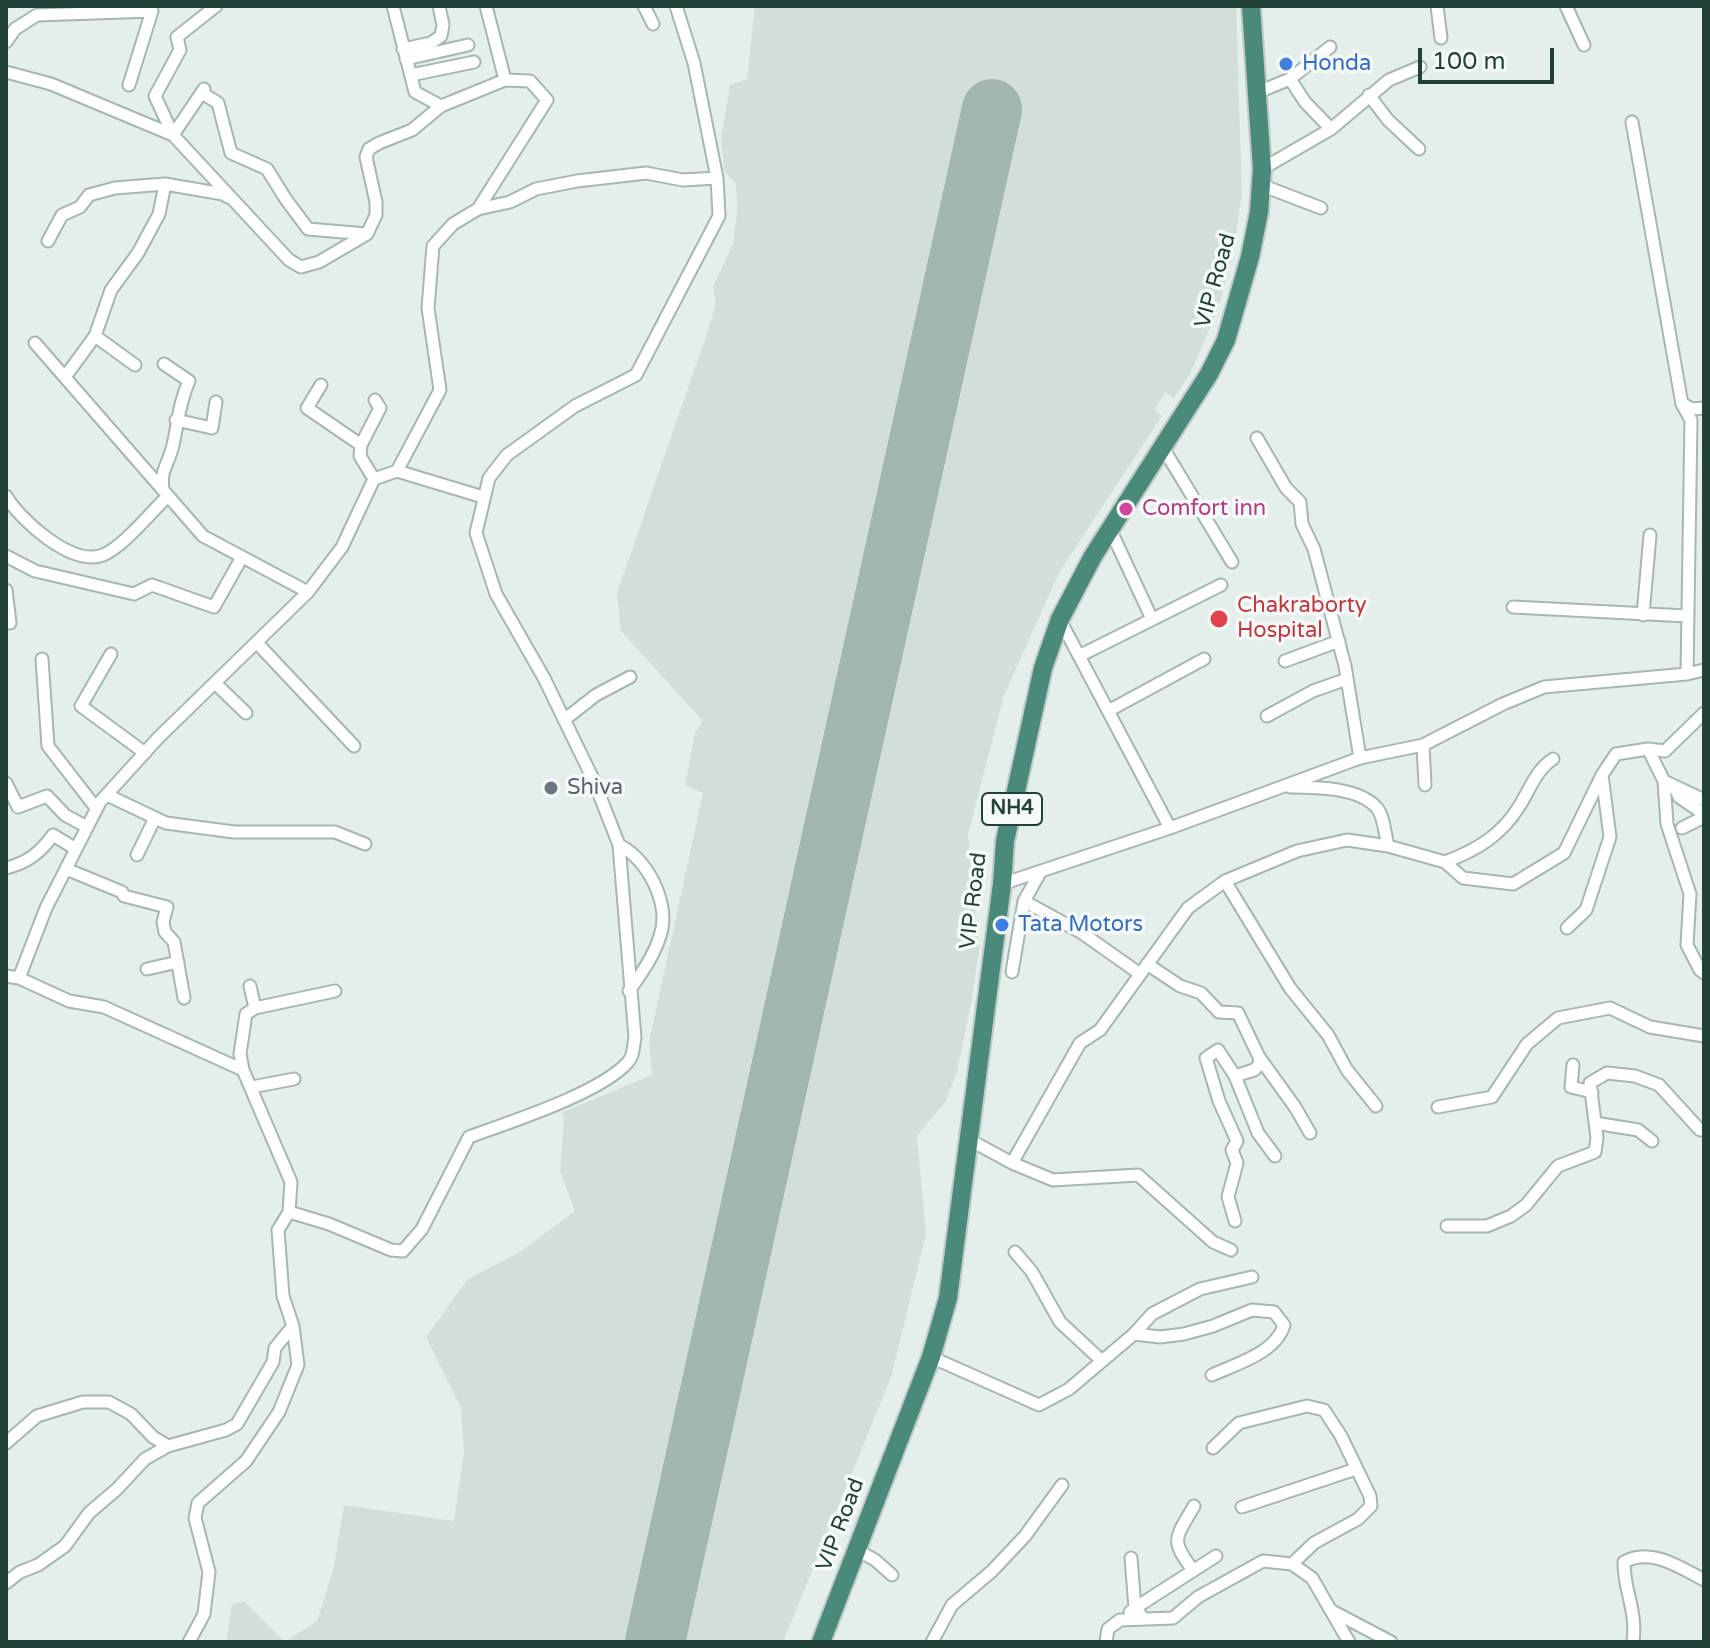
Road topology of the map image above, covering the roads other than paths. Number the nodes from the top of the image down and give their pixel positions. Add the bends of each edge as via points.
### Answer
1 (216, 6) edge
2 (393, 6) edge
3 (439, 6) edge
4 (486, 6) edge
5 (676, 6) edge
6 (1251, 6) edge
7 (1437, 6) edge
8 (1566, 6) edge
9 (1441, 38) dead end
10 (6, 42) edge
11 (468, 45) dead end
12 (1584, 45) dead end
13 (1330, 47) dead end
14 (405, 54) junction
15 (474, 62) dead end
16 (1420, 67) dead end
17 (6, 72) edge
18 (411, 75) junction
19 (1290, 79) junction
20 (505, 80) junction
21 (129, 85) dead end
22 (1256, 93) junction
23 (1369, 95) junction
24 (441, 106) junction
25 (1632, 122) dead end
26 (1331, 129) junction
27 (173, 135) junction
28 (1419, 149) dead end
29 (1262, 177) junction
30 (717, 178) junction
31 (165, 184) junction
32 (235, 202) junction
33 (1321, 208) dead end
34 (478, 209) junction
35 (367, 234) junction
36 (48, 241) dead end
37 (95, 336) junction
38 (35, 343) dead end
39 (164, 364) dead end
40 (135, 365) dead end
41 (65, 377) junction
42 (321, 385) dead end
43 (375, 400) dead end
44 (216, 402) dead end
45 (1682, 404) junction
46 (1704, 408) edge
47 (176, 420) junction
48 (1257, 438) dead end
49 (361, 445) junction
50 (1162, 446) junction
51 (397, 471) junction
52 (374, 479) junction
53 (165, 493) junction
54 (6, 496) edge
55 (483, 497) junction
56 (1110, 529) junction
57 (1650, 535) dead end
58 (6, 556) edge
59 (242, 557) junction
60 (1232, 562) dead end
61 (1221, 585) dead end
62 (6, 590) edge
63 (308, 592) junction
64 (1513, 607) dead end
65 (1643, 615) junction
66 (1687, 616) junction
67 (1060, 619) junction
68 (1152, 619) junction
69 (10, 623) dead end
70 (1339, 641) junction
71 (257, 643) junction
72 (111, 654) dead end
73 (1079, 656) junction
74 (42, 659) dead end
75 (1204, 659) dead end
76 (1285, 661) dead end
77 (1704, 670) edge
78 (1687, 674) junction
79 (630, 677) dead end
80 (1347, 679) junction
81 (216, 684) junction
82 (1108, 711) junction
83 (246, 713) dead end
84 (1704, 713) edge
85 (1267, 716) dead end
86 (564, 720) junction
87 (1423, 745) junction
88 (354, 746) dead end
89 (1648, 749) junction
90 (145, 753) junction
91 (1360, 758) junction
92 (1553, 759) dead end
93 (1602, 775) junction
94 (6, 783) edge
95 (1669, 784) junction
96 (1425, 785) dead end
97 (1283, 786) junction
98 (107, 795) junction
99 (1704, 800) edge
100 (96, 808) junction
101 (1704, 815) edge
102 (155, 818) junction
103 (87, 827) junction
104 (1170, 828) junction
105 (1682, 828) dead end
106 (365, 844) dead end
107 (619, 845) junction
108 (1388, 846) junction
109 (76, 849) junction
110 (137, 855) dead end
111 (1445, 862) junction
112 (6, 868) edge
113 (66, 869) junction
114 (1041, 871) junction
115 (1225, 881) junction
116 (1002, 884) junction
117 (1704, 888) edge
118 (1690, 894) junction
119 (1024, 901) junction
120 (1567, 928) dead end
121 (178, 962) junction
122 (147, 969) dead end
123 (1143, 969) junction
124 (1012, 972) dead end
125 (1704, 973) edge
126 (6, 976) edge
127 (19, 978) junction
128 (250, 986) dead end
129 (335, 991) dead end
130 (629, 991) junction
131 (184, 998) dead end
132 (255, 1008) junction
133 (1704, 1036) edge
134 (1259, 1057) junction
135 (1573, 1065) dead end
136 (243, 1070) junction
137 (1235, 1076) junction
138 (294, 1079) dead end
139 (252, 1087) junction
140 (1592, 1092) junction
141 (1376, 1106) dead end
142 (1438, 1107) dead end
143 (1595, 1123) junction
144 (1704, 1130) edge
145 (1310, 1133) dead end
146 (968, 1139) junction
147 (1652, 1141) dead end
148 (1275, 1156) dead end
149 (1012, 1163) junction
150 (289, 1212) junction
151 (1235, 1221) dead end
152 (1447, 1226) dead end
153 (1231, 1250) dead end
154 (1015, 1252) dead end
155 (1252, 1277) dead end
156 (293, 1326) junction
157 (1134, 1334) junction
158 (931, 1357) junction
159 (1102, 1361) junction
160 (1212, 1375) dead end
161 (6, 1443) edge
162 (168, 1446) junction
163 (1213, 1448) dead end
164 (1356, 1469) junction
165 (1062, 1485) dead end
166 (1194, 1506) dead end
167 (1242, 1507) dead end
168 (857, 1550) junction
169 (1216, 1556) dead end
170 (1131, 1558) dead end
171 (1292, 1564) junction
172 (1193, 1570) junction
173 (892, 1575) dead end
174 (1704, 1580) edge
175 (6, 1583) edge
176 (1135, 1608) junction
177 (1332, 1611) junction
178 (1144, 1619) junction
179 (1120, 1620) junction
180 (189, 1642) edge
181 (821, 1642) edge
182 (932, 1642) edge
183 (1106, 1642) edge
184 (1349, 1642) edge
185 (1391, 1642) edge
186 (1633, 1642) edge

1 - 27 street via 177,37 180,50 155,96
2 - 14 street
3 - 14 street via 441,36
4 - 20 street
5 - 30 street via 694,63
6 - 22 highway, VIP Road / NH4
7 - 9 street
8 - 12 street
10 - 21 street via 37,15 152,11
11 - 14 street
13 - 19 street
14 - 18 street
15 - 18 street
16 - 23 street
17 - 27 street via 51,84
18 - 24 street via 415,92
19 - 22 street
19 - 26 street
20 - 24 street
20 - 34 street via 530,81 547,100
22 - 29 highway, VIP Road / NH4
23 - 26 street
23 - 28 street
24 - 35 street via 412,130 369,149 376,215
25 - 45 street
26 - 29 street
27 - 32 street
27 - 35 street via 203,91 218,103 231,153 267,169 308,229
29 - 33 street
29 - 50 highway, VIP Road / NH4 via 1250,257 1226,340
30 - 34 street via 683,180 646,173 577,181
30 - 55 street via 719,216 636,375 575,406 507,455 489,478
31 - 32 street via 223,194
31 - 36 street via 89,195 80,207 62,215
31 - 37 street via 159,214 111,290
32 - 35 street via 301,267
34 - 51 street via 453,224 433,246 428,308 440,390
37 - 40 street
37 - 41 street
38 - 41 street
39 - 47 street via 189,381
41 - 53 street
42 - 49 street via 307,408
43 - 49 street via 380,408
44 - 47 street via 212,428
45 - 46 street
45 - 66 street via 1691,420
47 - 53 street via 173,448 161,475
48 - 70 street via 1300,502 1302,524
49 - 52 street via 360,456
50 - 56 highway, VIP Road / NH4
50 - 60 street
51 - 52 street
51 - 55 street
52 - 63 street via 342,547
53 - 54 street via 119,543 102,555 83,556 48,540 19,516
53 - 59 street via 203,536
55 - 86 street via 476,533 496,594
56 - 67 highway, VIP Road / NH4
56 - 68 street
57 - 65 street
58 - 59 street via 70,580 134,594 152,585 214,607
59 - 63 street
61 - 68 street
62 - 69 street
63 - 71 street
64 - 65 street
65 - 66 street
66 - 78 street
67 - 73 street
67 - 116 highway, VIP Road / NH4 via 1043,668 1005,841
68 - 73 street
70 - 76 street
70 - 80 street
71 - 81 street
71 - 88 street
72 - 90 street via 81,706
73 - 82 street
74 - 100 street via 48,746
75 - 82 street
77 - 78 street
78 - 87 street via 1544,687
79 - 86 street
80 - 85 street
80 - 91 street
81 - 83 street
81 - 90 street
82 - 104 street
84 - 89 street via 1665,751
86 - 107 street
87 - 91 street
87 - 96 street
89 - 93 street via 1616,754
89 - 95 street
90 - 98 street
91 - 97 street
92 - 111 street via 1495,836
93 - 111 street via 1564,853 1513,884 1463,878
93 - 120 street via 1610,837 1586,910
94 - 103 street via 18,807 47,796
95 - 99 street
95 - 101 street
95 - 118 street via 1667,824
97 - 104 street
97 - 108 street via 1327,787 1365,798 1378,809
98 - 100 street
98 - 102 street
100 - 103 street
101 - 105 street
102 - 106 street via 234,832 335,832
102 - 110 street
103 - 109 street
104 - 114 street
107 - 130 street
107 - 130 street via 649,873 660,904 662,933
108 - 111 street
108 - 115 street via 1347,840 1297,851
109 - 112 street via 53,835 42,852
109 - 113 street
113 - 121 street via 124,896 167,907 163,922
113 - 127 street
114 - 116 street
114 - 119 street
115 - 123 street via 1188,908
115 - 141 street via 1290,988
116 - 146 highway, VIP Road / NH4
117 - 118 street
118 - 125 street via 1687,945
119 - 123 street
119 - 124 street
121 - 122 street
121 - 131 street
123 - 134 street via 1201,993 1219,1012 1238,1013
123 - 149 street via 1100,1030 1080,1043
126 - 127 street
127 - 136 street via 69,1001 104,1007
128 - 132 street
129 - 132 street
130 - 150 street via 632,1059 612,1076 543,1110 469,1137 422,1229 403,1251
132 - 136 street via 246,1014
133 - 142 street via 1650,1027 1610,1008 1558,1018 1527,1044 1492,1097
134 - 137 street via 1254,1070
134 - 145 street
135 - 140 street via 1571,1087
136 - 139 street
137 - 148 street via 1258,1133
137 - 151 street via 1218,1050 1206,1058 1237,1141 1228,1197
138 - 139 street
139 - 150 street via 291,1182
140 - 143 street
140 - 144 street via 1590,1083 1607,1073 1635,1076 1659,1085
143 - 147 street via 1638,1130
143 - 152 street via 1595,1152 1558,1166 1511,1216 1487,1226
146 - 149 street
146 - 158 highway, VIP Road / NH4 via 948,1298
149 - 153 street via 1053,1180 1138,1175 1213,1242
150 - 156 street via 278,1230 283,1296
154 - 159 street via 1060,1322
155 - 157 street via 1200,1289 1152,1314
156 - 162 street via 275,1348 273,1362 237,1424
156 - 180 street via 298,1365 279,1412 246,1461 198,1503 195,1518 209,1572 204,1614
157 - 159 street
157 - 160 street via 1184,1334 1252,1310 1274,1312 1284,1325 1280,1337
158 - 159 street via 1039,1405 1069,1389
158 - 168 highway, VIP Road / NH4
161 - 162 street via 37,1416 83,1402 109,1402
162 - 175 street via 145,1459 89,1513 65,1546
163 - 164 street via 1239,1423 1307,1406 1324,1410
164 - 167 street
164 - 171 street via 1371,1506
165 - 182 street via 1025,1536 952,1605
166 - 172 street via 1177,1536 1177,1550
168 - 173 street
168 - 181 highway, VIP Road / NH4
169 - 172 street
170 - 176 street
171 - 177 street via 1312,1578
171 - 178 street via 1263,1561 1198,1597 1173,1618
172 - 176 street
174 - 186 street via 1655,1557 1635,1556 1624,1562 1635,1622
176 - 178 street
176 - 179 street
177 - 184 street
177 - 185 street
178 - 179 street
179 - 183 street via 1108,1629

